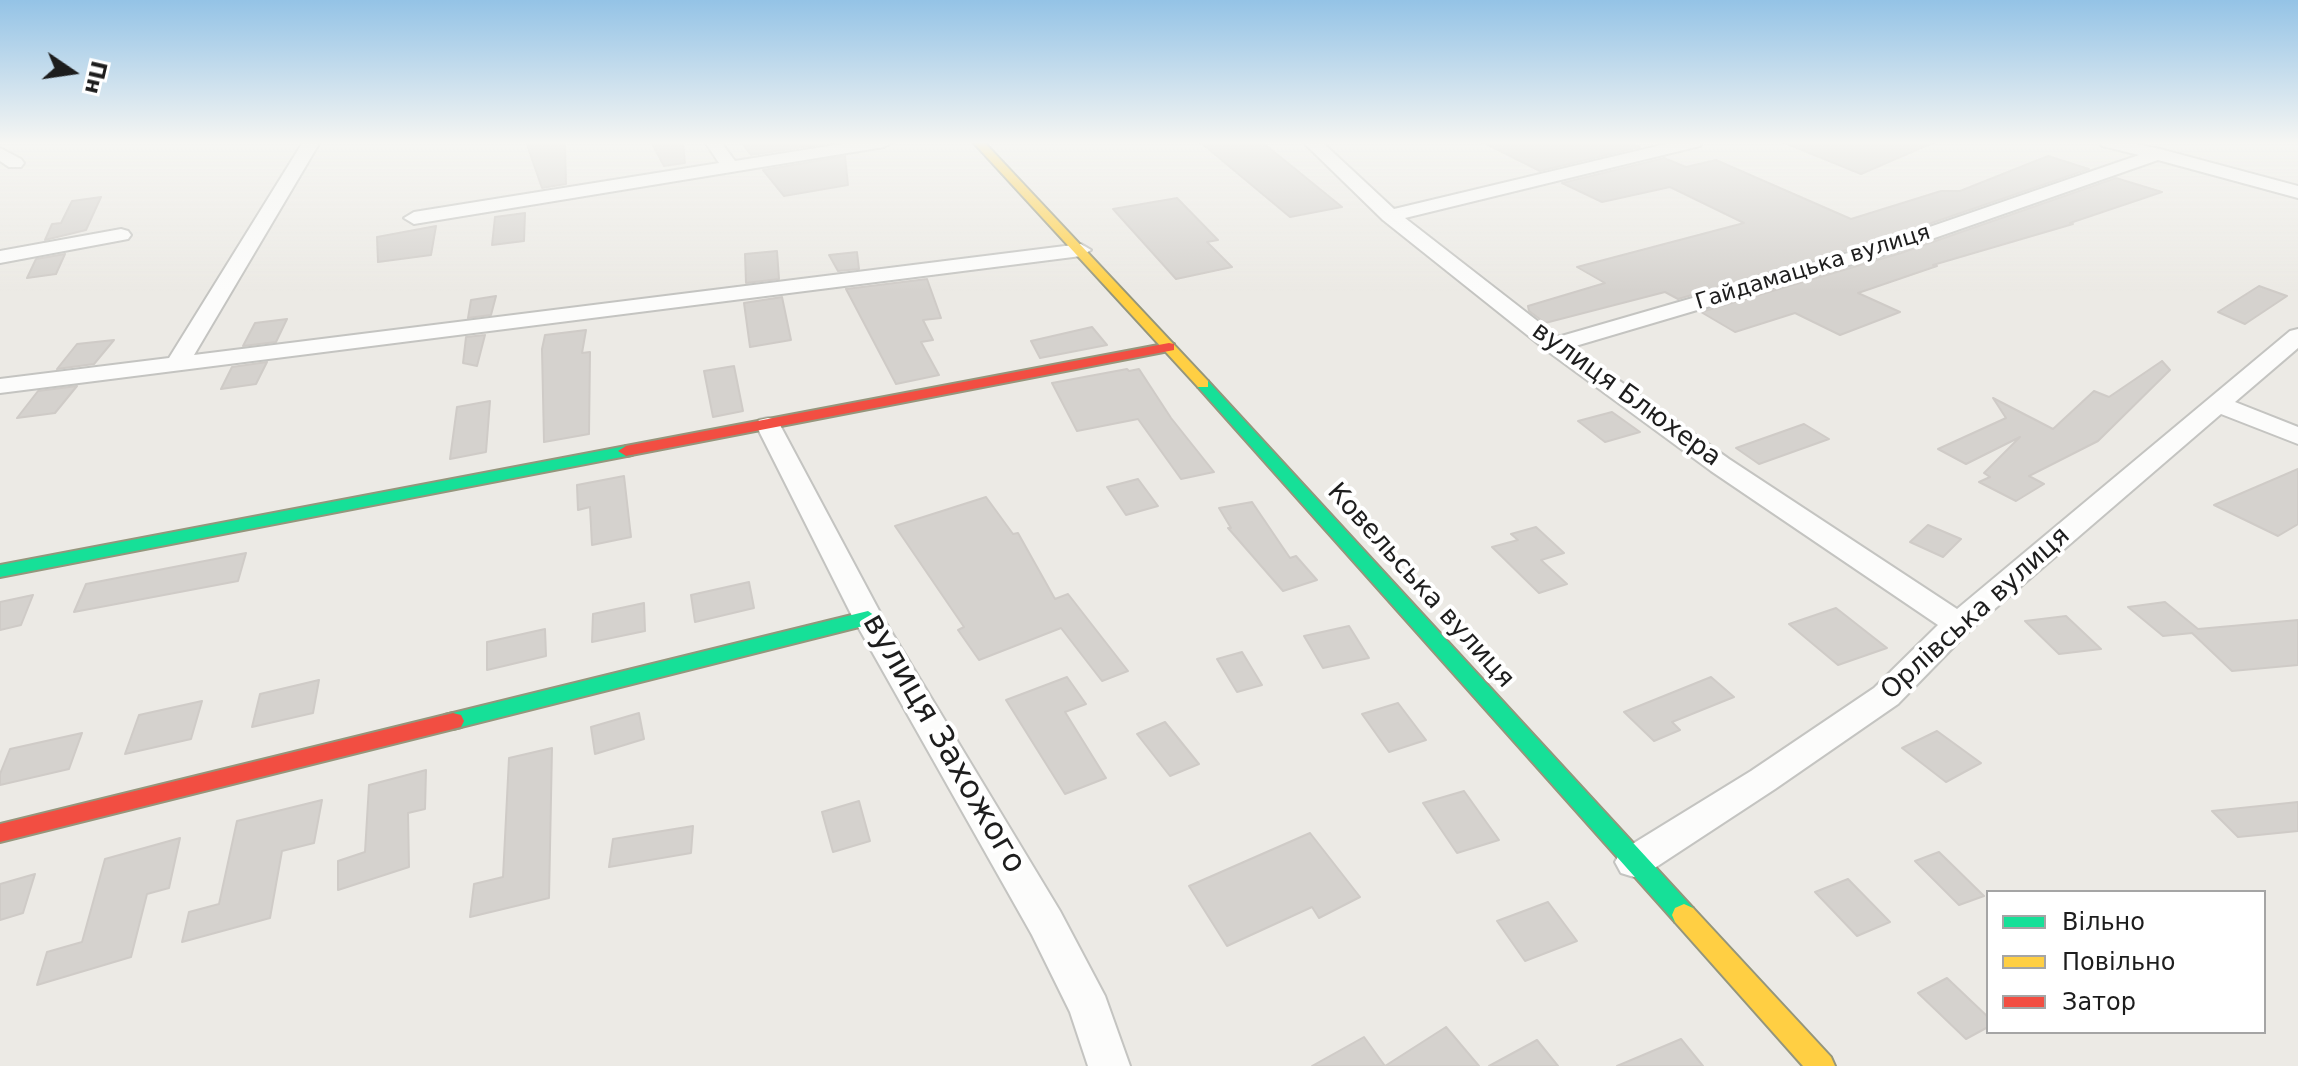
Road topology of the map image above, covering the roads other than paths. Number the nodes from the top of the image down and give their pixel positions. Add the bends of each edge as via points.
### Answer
1 (281, 192) edge
2 (570, 192) edge
3 (1025, 192) edge
4 (1364, 192) edge
5 (1490, 192) edge
6 (2050, 192) edge
7 (1390, 216) junction
8 (414, 218) dead end
9 (121, 235) dead end
10 (1081, 250) junction
11 (0, 257) edge
12 (2298, 336) edge
13 (1554, 345) junction
14 (1169, 347) junction
15 (177, 363) junction
16 (0, 386) edge
17 (2219, 404) junction
18 (768, 425) junction
19 (2298, 436) edge
20 (0, 571) edge
21 (868, 618) junction
22 (1958, 624) junction
23 (0, 833) edge
24 (1634, 862) junction
25 (1109, 1066) edge
26 (1821, 1066) edge

1 - 15 street
2 - 8 street
3 - 10 street, Ковельська вулиця
4 - 7 street, вулиця Блюхера
5 - 7 street
6 - 13 street, Гайдамацька вулиця via 1893,246
7 - 13 street, вулиця Блюхера
9 - 11 street
10 - 14 street, Ковельська вулиця
10 - 15 street
12 - 17 street, Орлівська вулиця
13 - 22 street, вулиця Блюхера via 1720,465
14 - 18 street
14 - 24 street, Ковельська вулиця
15 - 16 street
17 - 19 street
17 - 22 street, Орлівська вулиця
18 - 20 street
18 - 21 street, вулиця Захожого
21 - 23 street
21 - 25 street, вулиця Захожого via 1046,923 1090,1009
22 - 24 street, Орлівська вулиця via 1886,696
24 - 26 street, Ковельська вулиця

